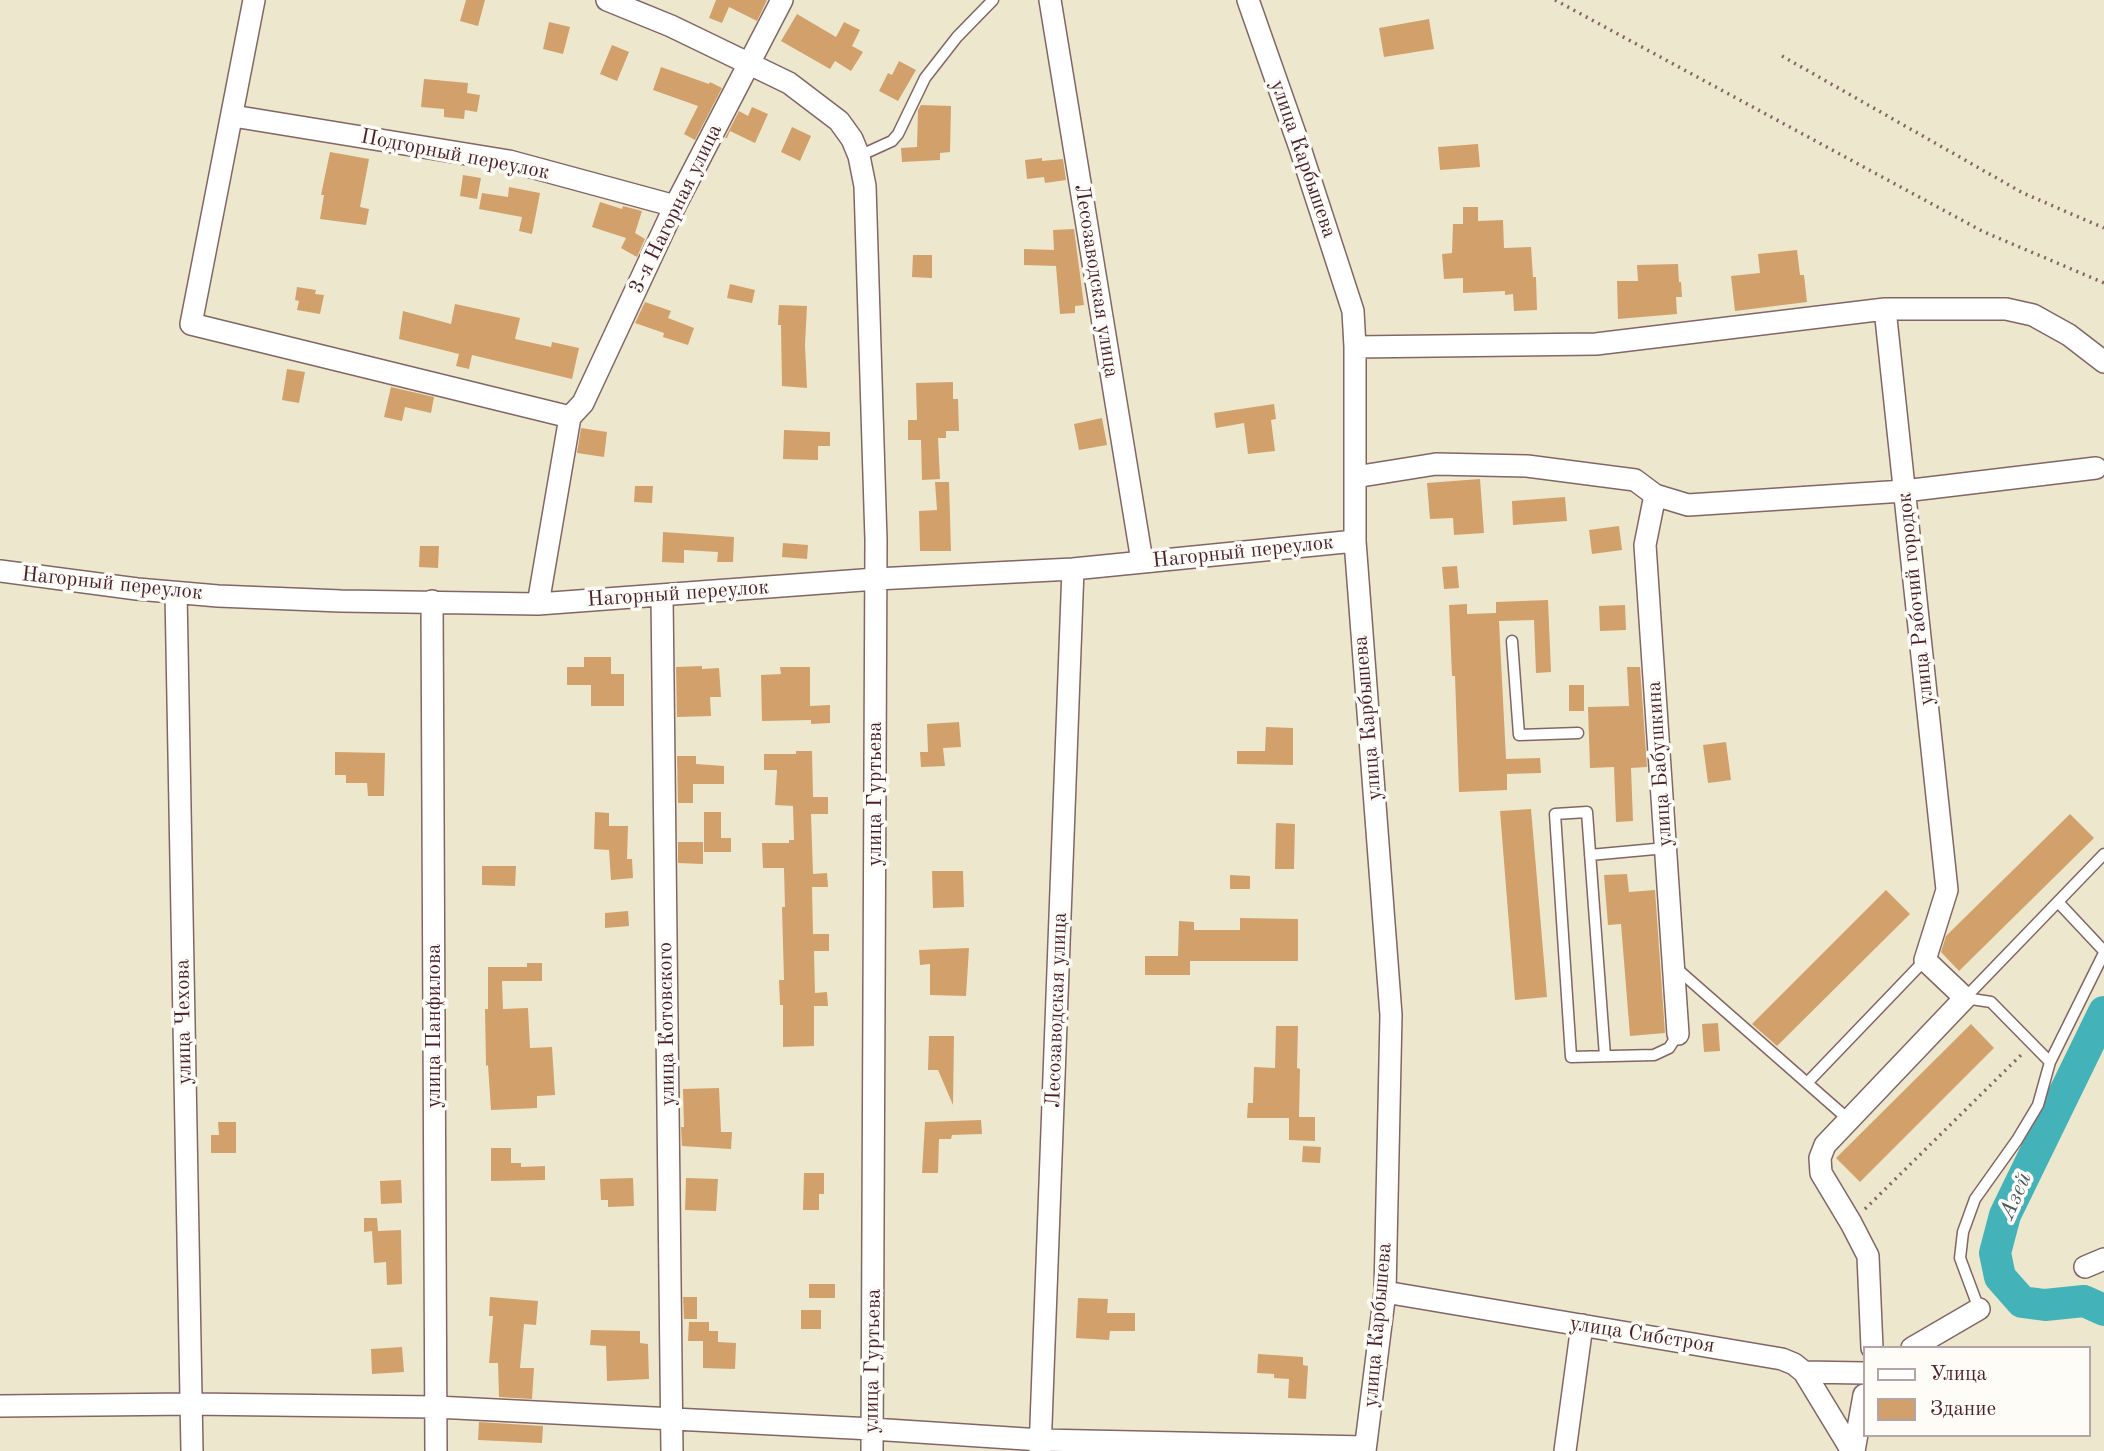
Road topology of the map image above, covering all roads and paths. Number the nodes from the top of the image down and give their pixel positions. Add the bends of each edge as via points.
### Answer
1 (254, 0) edge
2 (607, 0) edge
3 (782, 0) edge
4 (993, 0) edge
5 (1050, 0) edge
6 (1248, 0) edge
7 (1555, 0) edge
8 (1782, 56) dead end
9 (749, 63) junction
10 (233, 116) junction
11 (856, 148) junction
12 (675, 206) junction
13 (2104, 228) edge
14 (2104, 283) edge
15 (1885, 309) junction
16 (1355, 347) junction
17 (2104, 362) edge
18 (570, 417) junction
19 (2101, 466) edge
20 (1355, 477) junction
21 (1904, 492) junction
22 (1655, 495) junction
23 (1355, 541) junction
24 (1142, 562) junction
25 (1073, 569) junction
26 (0, 571) edge
27 (876, 579) junction
28 (176, 593) junction
29 (662, 596) junction
30 (432, 601) junction
31 (538, 604) junction
32 (1512, 641) dead end
33 (1578, 733) dead end
34 (1665, 848) junction
35 (2104, 854) edge
36 (1590, 855) junction
37 (2058, 902) junction
38 (2104, 952) edge
39 (1925, 960) junction
40 (1673, 966) junction
41 (1965, 998) junction
42 (1678, 1034) joint
43 (2033, 1044) junction
44 (1605, 1056) junction
45 (2050, 1062) junction
46 (1807, 1083) junction
47 (1848, 1119) junction
48 (1851, 1223) junction
49 (1385, 1292) junction
50 (1979, 1309) joint
51 (1582, 1325) junction
52 (1872, 1346) edge
53 (1915, 1346) edge
54 (1804, 1372) junction
55 (1862, 1373) edge
56 (191, 1404) junction
57 (1862, 1405) edge
58 (0, 1406) edge
59 (436, 1407) junction
60 (672, 1419) junction
61 (872, 1429) junction
62 (1040, 1446) edge
63 (1365, 1449) edge
64 (192, 1451) edge
65 (436, 1451) edge
66 (672, 1451) edge
67 (872, 1451) edge
68 (1565, 1451) edge
69 (1853, 1451) edge

1 - 10 street
2 - 9 street
3 - 9 street, 3-я Нагорная улица
4 - 11 lane via 925,78 892,141
5 - 24 street, Лесозаводская улица
6 - 16 street, улица Карбышева via 1353,311
7 - 14 path via 1982,231
8 - 13 path via 2023,193
9 - 11 street via 789,83 839,121
9 - 12 street, 3-я Нагорная улица
10 - 12 street, Подгорный переулок via 509,161
10 - 18 street via 191,324
11 - 27 street, улица Гуртьева via 865,186
12 - 18 street, 3-я Нагорная улица via 583,403
15 - 16 street via 1595,344
15 - 17 street via 2006,309 2033,314
15 - 21 street, улица Рабочий городок
16 - 20 street, улица Карбышева
18 - 31 street, 3-я Нагорная улица
19 - 21 street
20 - 22 street via 1436,464 1527,466 1635,480
20 - 23 street, улица Карбышева
21 - 22 street via 1688,505
21 - 39 street, улица Рабочий городок via 1947,890
22 - 34 street, улица Бабушкина via 1645,545
23 - 24 street, Нагорный переулок
23 - 49 street, улица Карбышева via 1391,1015
24 - 25 street, Нагорный переулок
25 - 27 street, Нагорный переулок
25 - 62 street, Лесозаводская улица
26 - 28 street, Нагорный переулок
27 - 29 street, Нагорный переулок
27 - 61 street, улица Гуртьева
28 - 30 street, Нагорный переулок
28 - 56 street, улица Чехова
29 - 31 street, Нагорный переулок
29 - 60 street, улица Котовского
30 - 31 street, Нагорный переулок
30 - 59 street, улица Панфилова
32 - 33 lane via 1519,735
34 - 36 lane
34 - 40 street, улица Бабушкина
35 - 37 lane
36 - 44 lane
36 - 44 lane via 1587,813 1555,814 1572,1057
37 - 38 lane
37 - 41 lane
38 - 45 lane
39 - 41 street
39 - 46 lane
40 - 42 street, улица Бабушкина
40 - 46 lane
41 - 43 lane via 1991,1002
41 - 47 street
42 - 44 lane via 1669,1048 1654,1055
43 - 45 lane
43 - 48 path
45 - 50 lane via 2038,1105 1975,1199 1964,1232 1960,1258
46 - 47 lane
47 - 48 street via 1825,1145 1820,1158 1821,1172
48 - 52 street via 1868,1256
49 - 51 street, улица Сибстроя
49 - 63 street, улица Карбышева
50 - 53 street
51 - 54 street, улица Сибстроя via 1762,1354
51 - 68 street
54 - 55 street
54 - 69 street
56 - 58 street
56 - 59 street
56 - 64 street, улица Чехова
57 - 69 street
59 - 60 street
59 - 65 street, улица Панфилова
60 - 61 street
60 - 66 street, улица Котовского
61 - 62 street
61 - 67 street, улица Гуртьева
62 - 63 street

